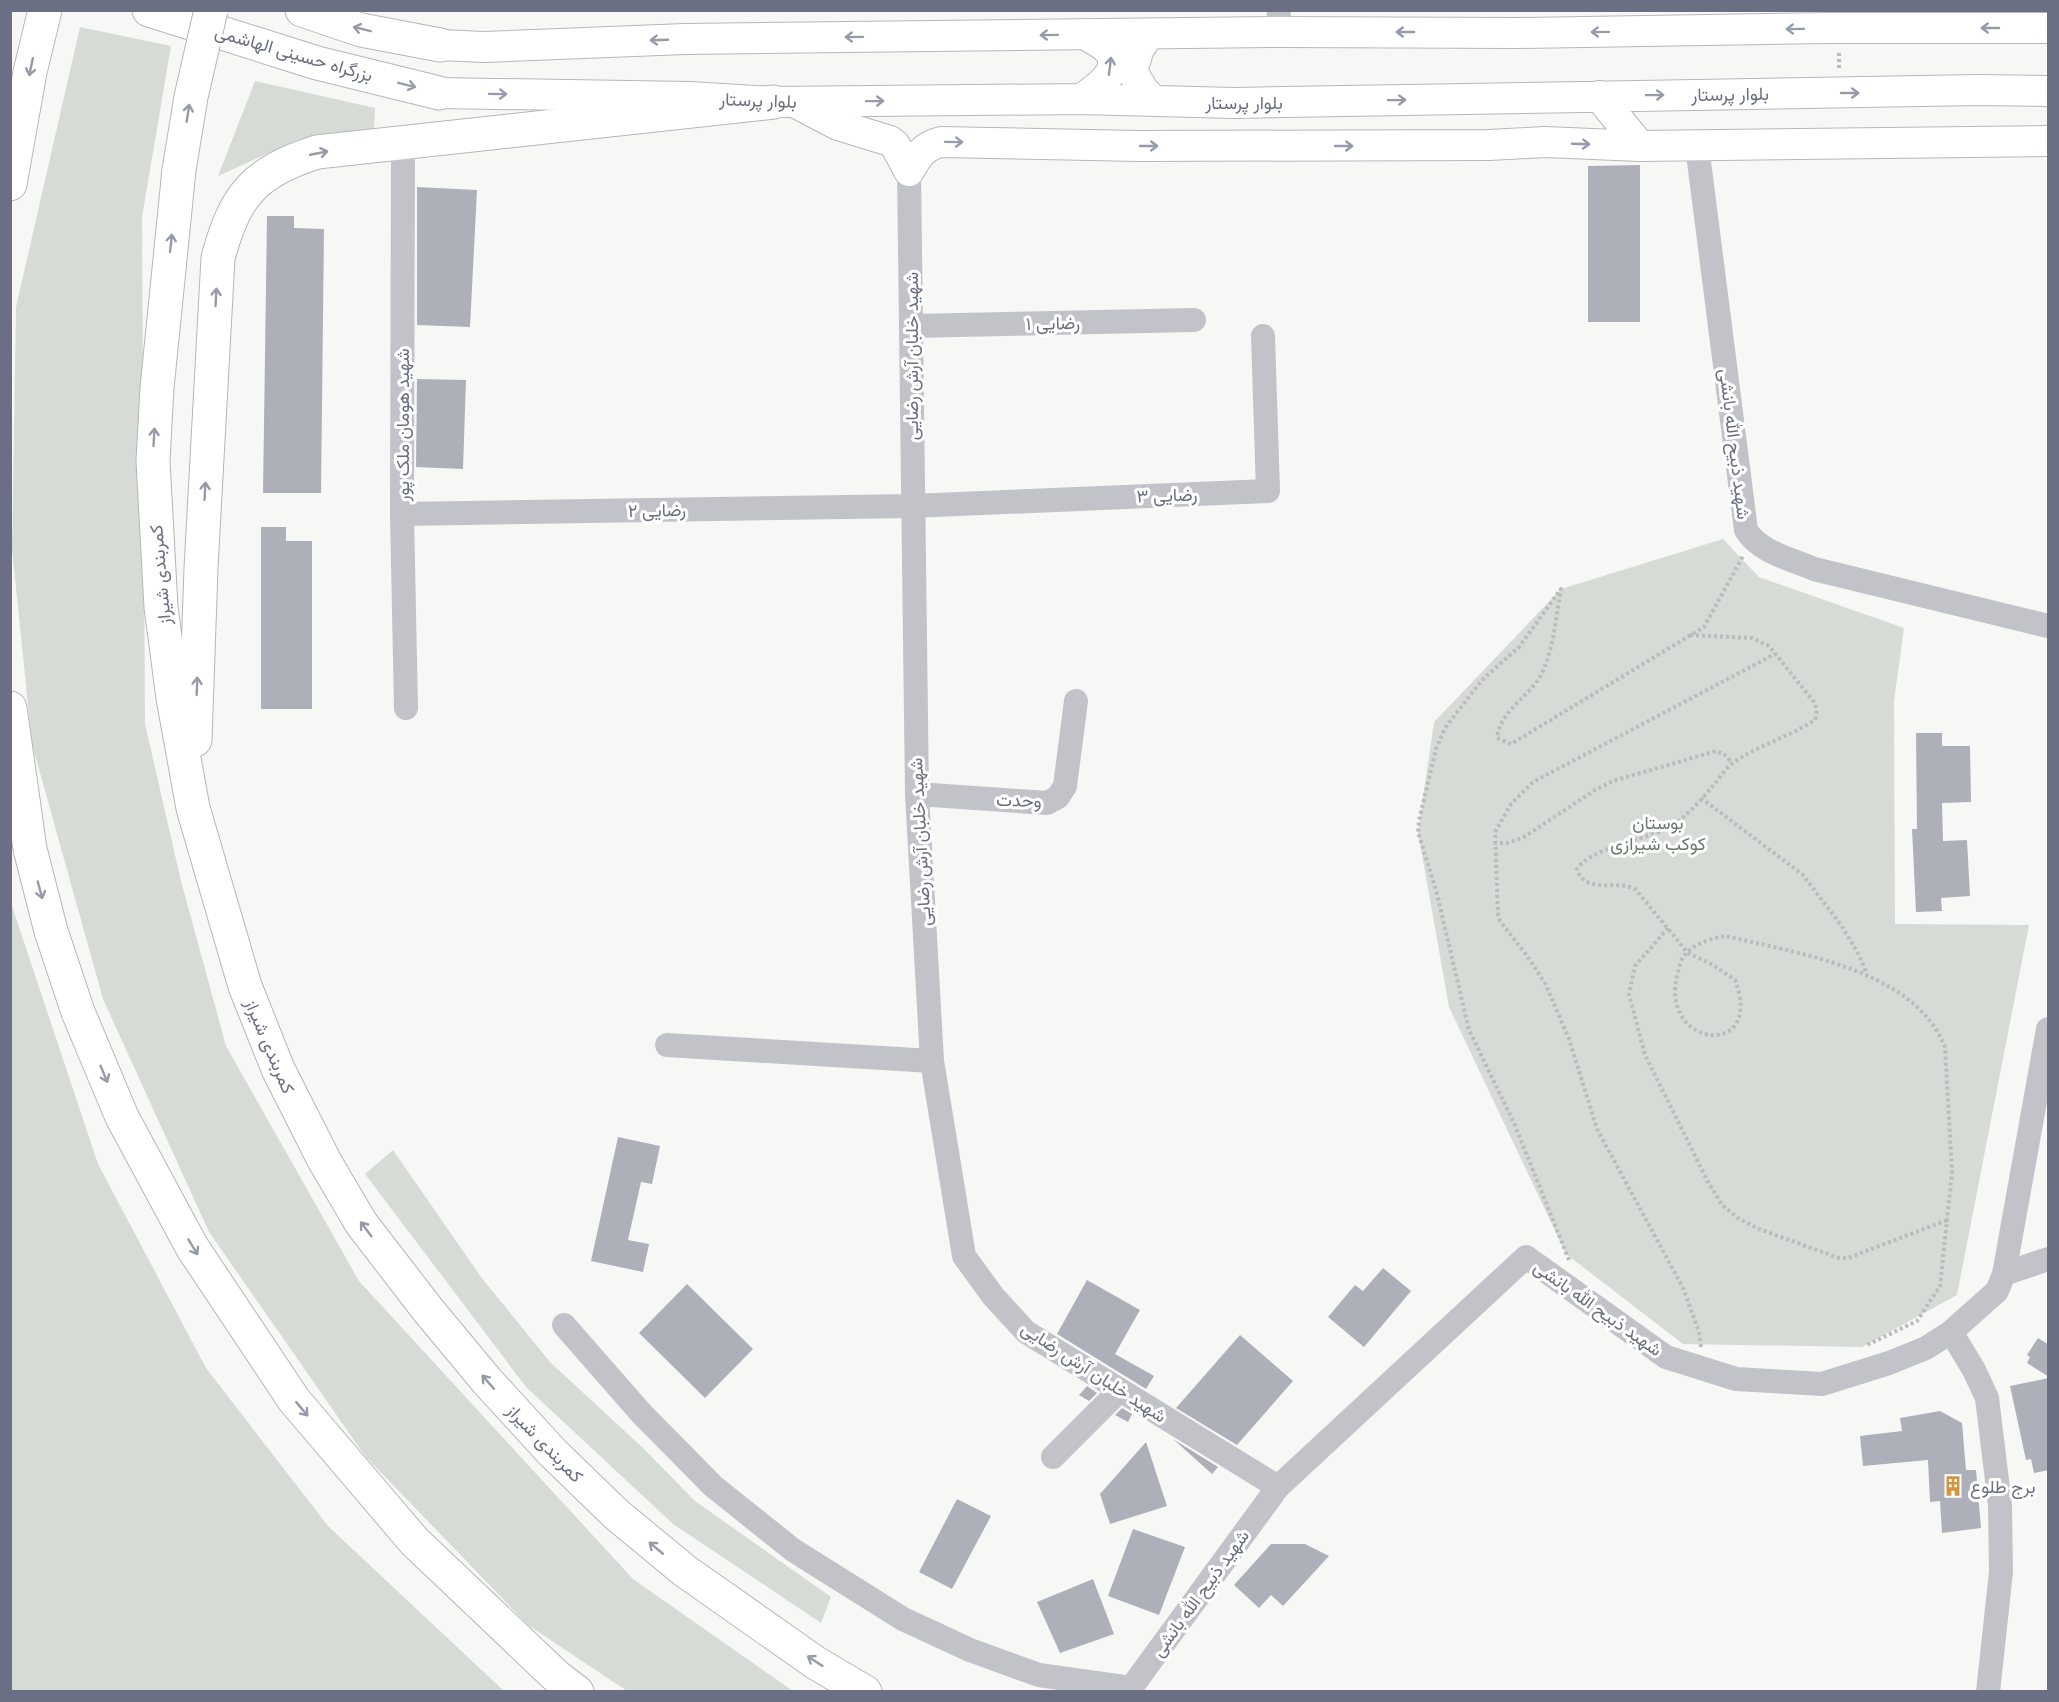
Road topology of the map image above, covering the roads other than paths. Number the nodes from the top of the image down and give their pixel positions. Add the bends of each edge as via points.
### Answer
1 (45, 10) edge
2 (149, 10) edge
3 (211, 10) edge
4 (302, 10) edge
5 (388, 10) edge
6 (1279, 21) edge
7 (1833, 22) edge
8 (2049, 28) edge
9 (1084, 34) junction
10 (1149, 34) junction
11 (440, 45) junction
12 (2049, 92) edge
13 (439, 93) joint
14 (1590, 96) junction
15 (1081, 99) junction
16 (1154, 101) junction
17 (784, 102) junction
18 (2049, 141) edge
19 (1545, 142) junction
20 (403, 143) junction
21 (1640, 146) junction
22 (1696, 146) junction
23 (909, 171) junction
24 (10, 184) edge
25 (1194, 320) dead end
26 (912, 327) junction
27 (1263, 336) dead end
28 (912, 506) junction
29 (402, 514) junction
30 (2049, 626) edge
31 (1076, 701) dead end
32 (10, 708) edge
33 (406, 708) dead end
34 (917, 794) junction
35 (10, 808) edge
36 (193, 808) junction
37 (30, 849) junction
38 (2049, 1029) edge
39 (667, 1046) dead end
40 (932, 1061) junction
41 (2049, 1259) edge
42 (2004, 1275) junction
43 (564, 1325) dead end
44 (1951, 1332) junction
45 (1119, 1391) junction
46 (1053, 1457) dead end
47 (1278, 1487) junction
48 (578, 1692) edge
49 (865, 1692) edge
50 (1988, 1692) edge

1 -> 24 highway
2 -> 13 highway, بزرگراه حسینی الهاشمی via 317,63
36 -> 3 highway, کمربندی شیراز, bridge via 161,608 153,461 179,170
11 -> 4 highway via 361,30
5 - 11 highway
7 -> 6 main road via 1517,33
6 - 10 main road
8 -> 7 main road
9 - 10 main road
9 -> 11 main road
15 -> 9 main road via 1100,87 1110,75 1112,65 1105,47
10 - 16 main road via 1132,71
14 -> 12 main road, بلوار پرستار
13 -> 17 main road, بلوار پرستار
16 -> 14 main road, بلوار پرستار
14 - 19 main road
14 - 21 main road
15 - 16 main road, بلوار پرستار
17 -> 15 main road, بلوار پرستار
17 - 20 highway
17 - 23 main road, شهید خلبان آرش رضایی via 890,141
18 - 22 main road
19 -> 21 main road
23 -> 19 main road via 924,148 941,142 1139,146 1477,146
20 - 29 street, شهید هومان ملک پور
36 -> 20 highway via 218,258 225,233 248,190 266,173 316,152
21 - 22 main road
22 - 30 street, شهید ذبیح الله بانشی via 1746,530 1752,540 1814,569
23 - 26 street, شهید خلبان آرش رضایی
25 - 26 street, رضایی ۱
26 - 28 street, شهید خلبان آرش رضایی
27 - 28 street, رضایی ۳ via 1268,490
28 - 29 street, رضایی ۲
28 - 34 street, شهید خلبان آرش رضایی
29 - 33 street, شهید هومان ملک پور
31 - 34 street, وحدت via 1065,786 1058,797 1047,803
32 - 37 highway
34 - 40 street, شهید خلبان آرش رضایی
35 - 37 highway
49 -> 36 highway, کمربندی شیراز via 685,1571 616,1514 487,1381 368,1232 324,1160 278,1069 245,986
37 -> 48 highway via 51,931 78,1012 122,1117 192,1247 294,1400 414,1542 556,1676
38 - 42 street, شهید ذبیح الله بانشی
39 - 40 street
40 - 45 street, شهید خلبان آرش رضایی via 964,1256 1026,1332
41 - 42 street
42 - 44 street, شهید ذبیح الله بانشی via 1997,1291
43 - 47 street, شهید ذبیح الله بانشی via 712,1486 793,1550 903,1619 970,1650 1039,1675 1131,1688
44 - 47 street, شهید ذبیح الله بانشی via 1926,1348 1889,1363 1822,1384 1736,1379 1666,1357 1526,1257
44 - 50 street via 1987,1398 2000,1505 2001,1572
45 - 46 street
45 - 47 street, شهید خلبان آرش رضایی

